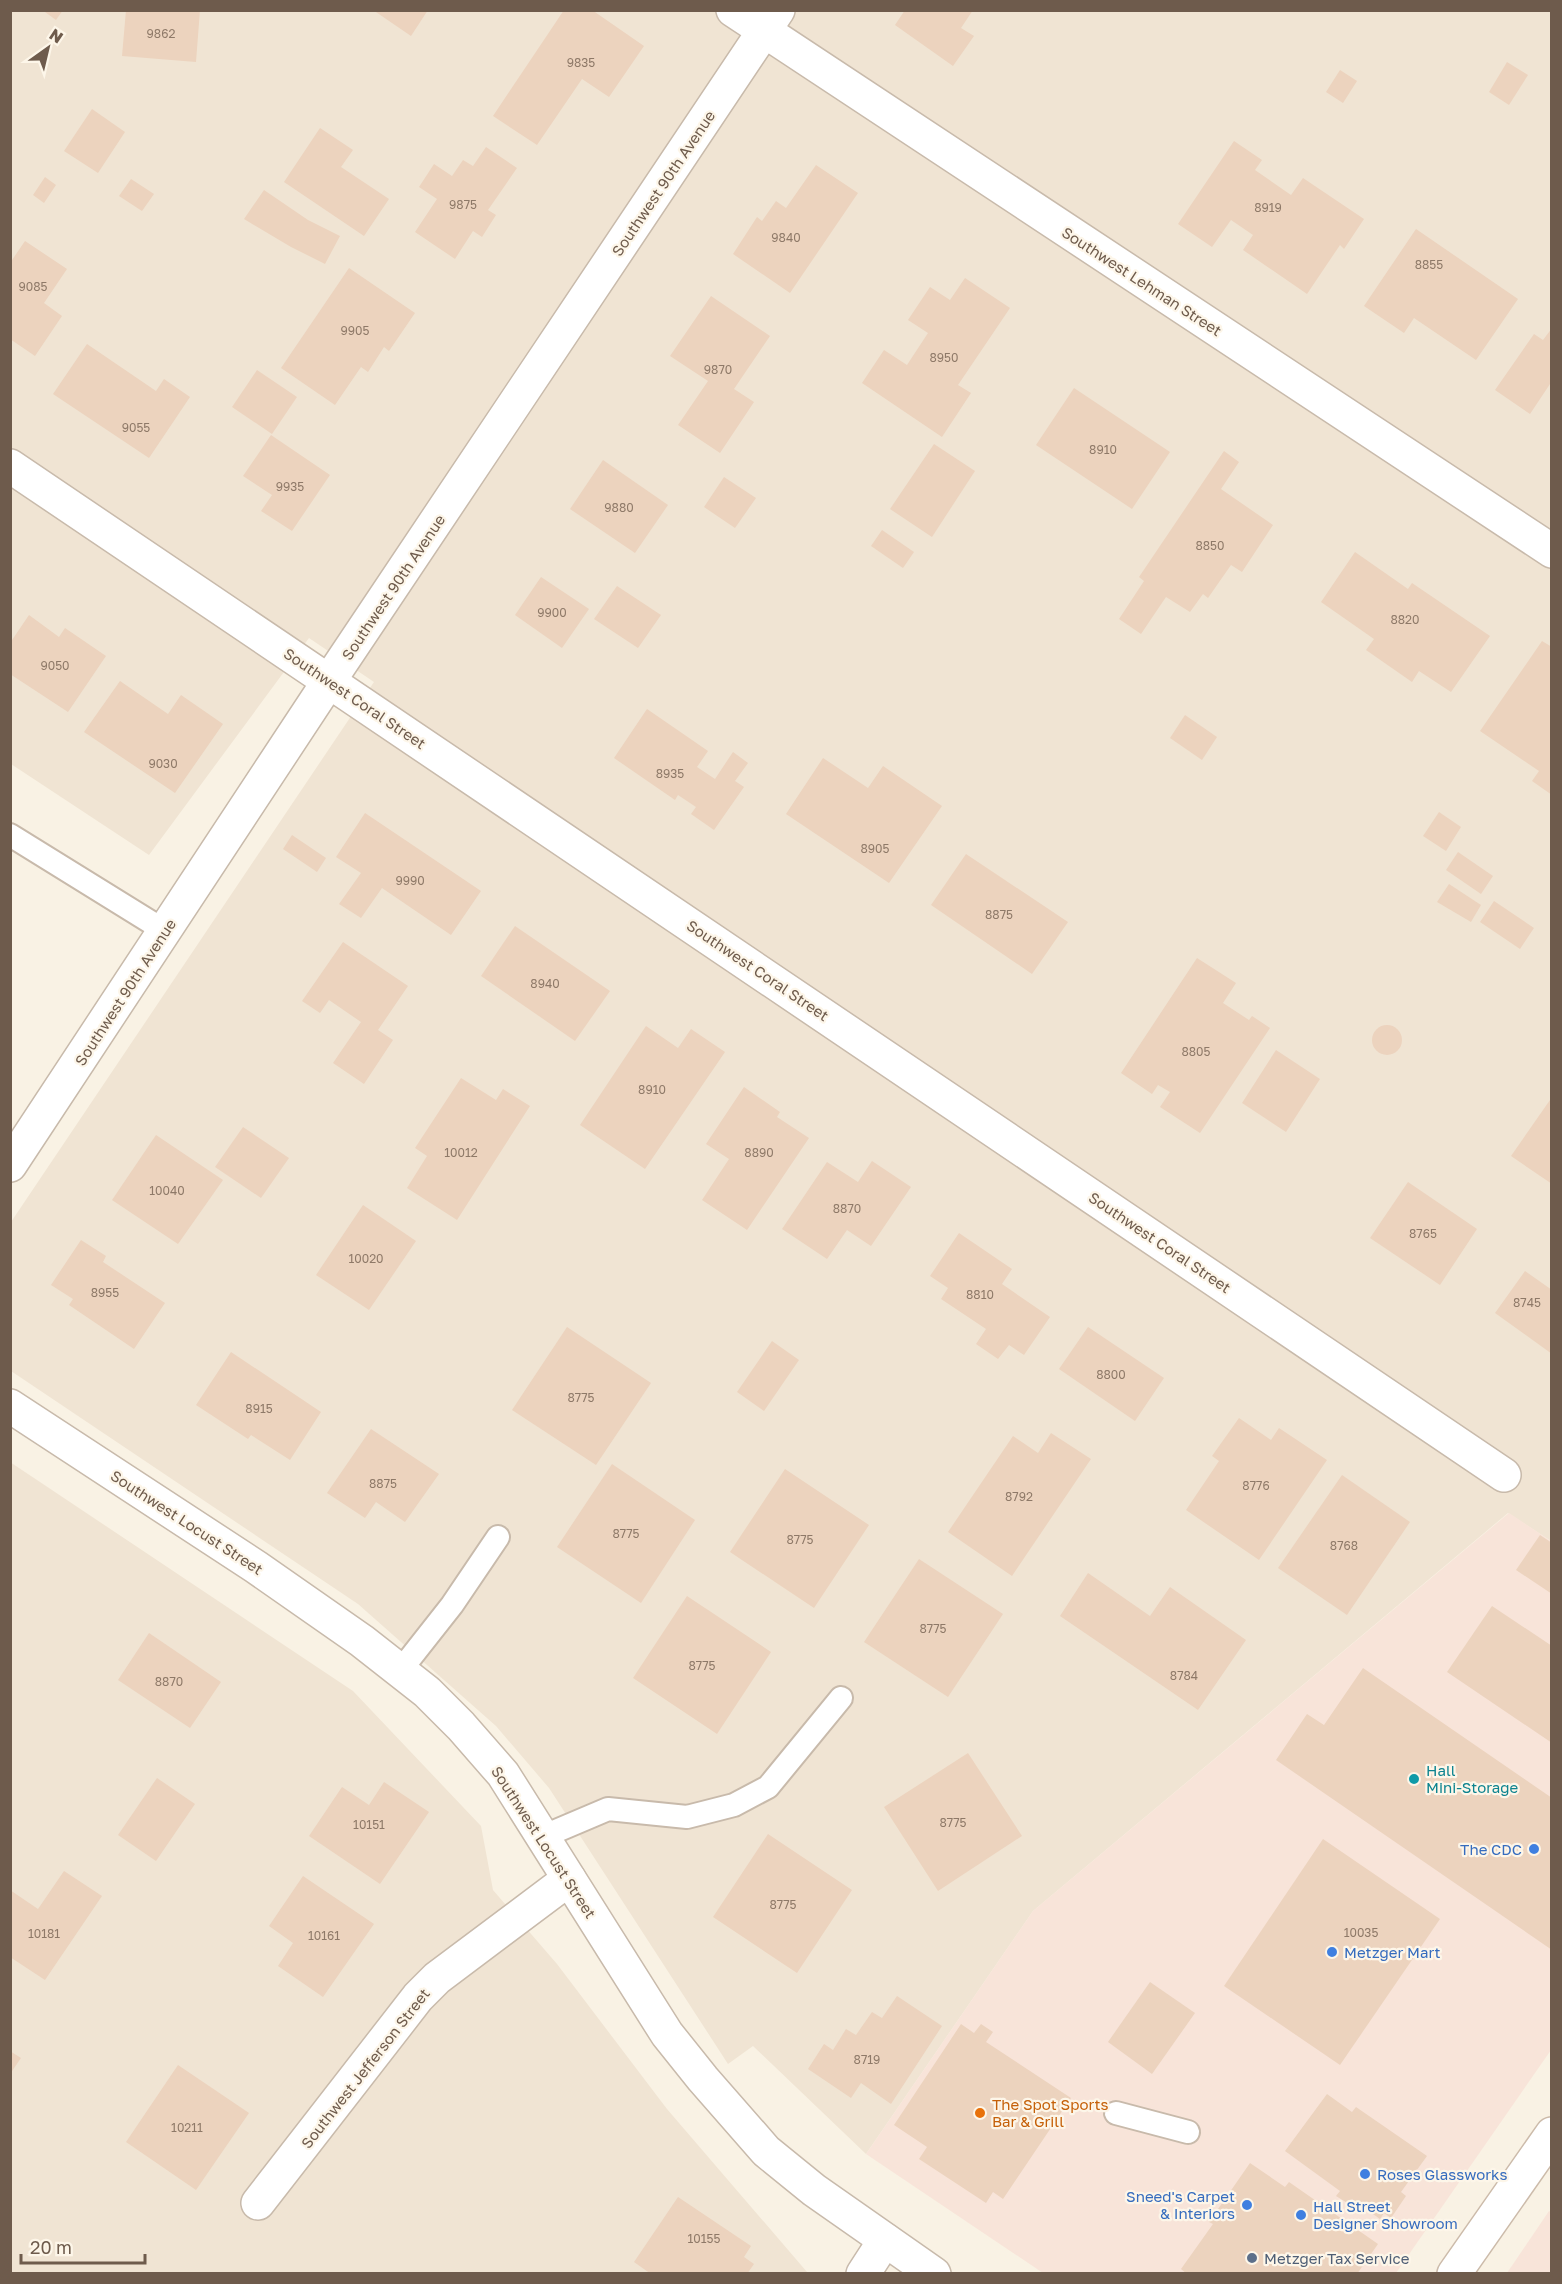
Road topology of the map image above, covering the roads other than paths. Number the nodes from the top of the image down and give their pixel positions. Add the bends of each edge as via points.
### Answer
1 (733, 10) edge
2 (771, 21) edge
3 (10, 466) edge
4 (1551, 550) edge
5 (329, 681) junction
6 (10, 835) edge
7 (165, 931) junction
8 (10, 1165) edge
9 (10, 1406) edge
10 (1504, 1475) dead end
11 (498, 1537) dead end
12 (400, 1671) junction
13 (841, 1698) dead end
14 (542, 1837) junction
15 (569, 1879) junction
16 (1116, 2113) dead end
17 (1188, 2132) dead end
18 (1551, 2134) edge
19 (258, 2203) dead end
20 (885, 2240) junction
21 (863, 2274) edge
22 (934, 2274) edge
23 (1454, 2274) edge

1 - 2 street, Southwest Lehman Street
2 - 4 street, Southwest Lehman Street
2 - 5 street, Southwest 90th Avenue
3 - 5 street, Southwest Coral Street
5 - 7 street, Southwest 90th Avenue
5 - 10 street, Southwest Coral Street
6 - 7 lane
7 - 8 street, Southwest 90th Avenue
9 - 12 street, Southwest Locust Street via 256,1567
11 - 12 lane via 452,1605
12 - 14 street, Southwest Locust Street via 461,1726 503,1774
13 - 14 lane via 768,1787 734,1805 687,1817 608,1809
14 - 15 street, Southwest Locust Street
15 - 19 street, Southwest Jefferson Street via 437,1977 418,1996
15 - 20 street, Southwest Locust Street via 667,2034 766,2151
16 - 17 lane
18 - 23 street
20 - 21 street
20 - 22 street, Southwest Locust Street

